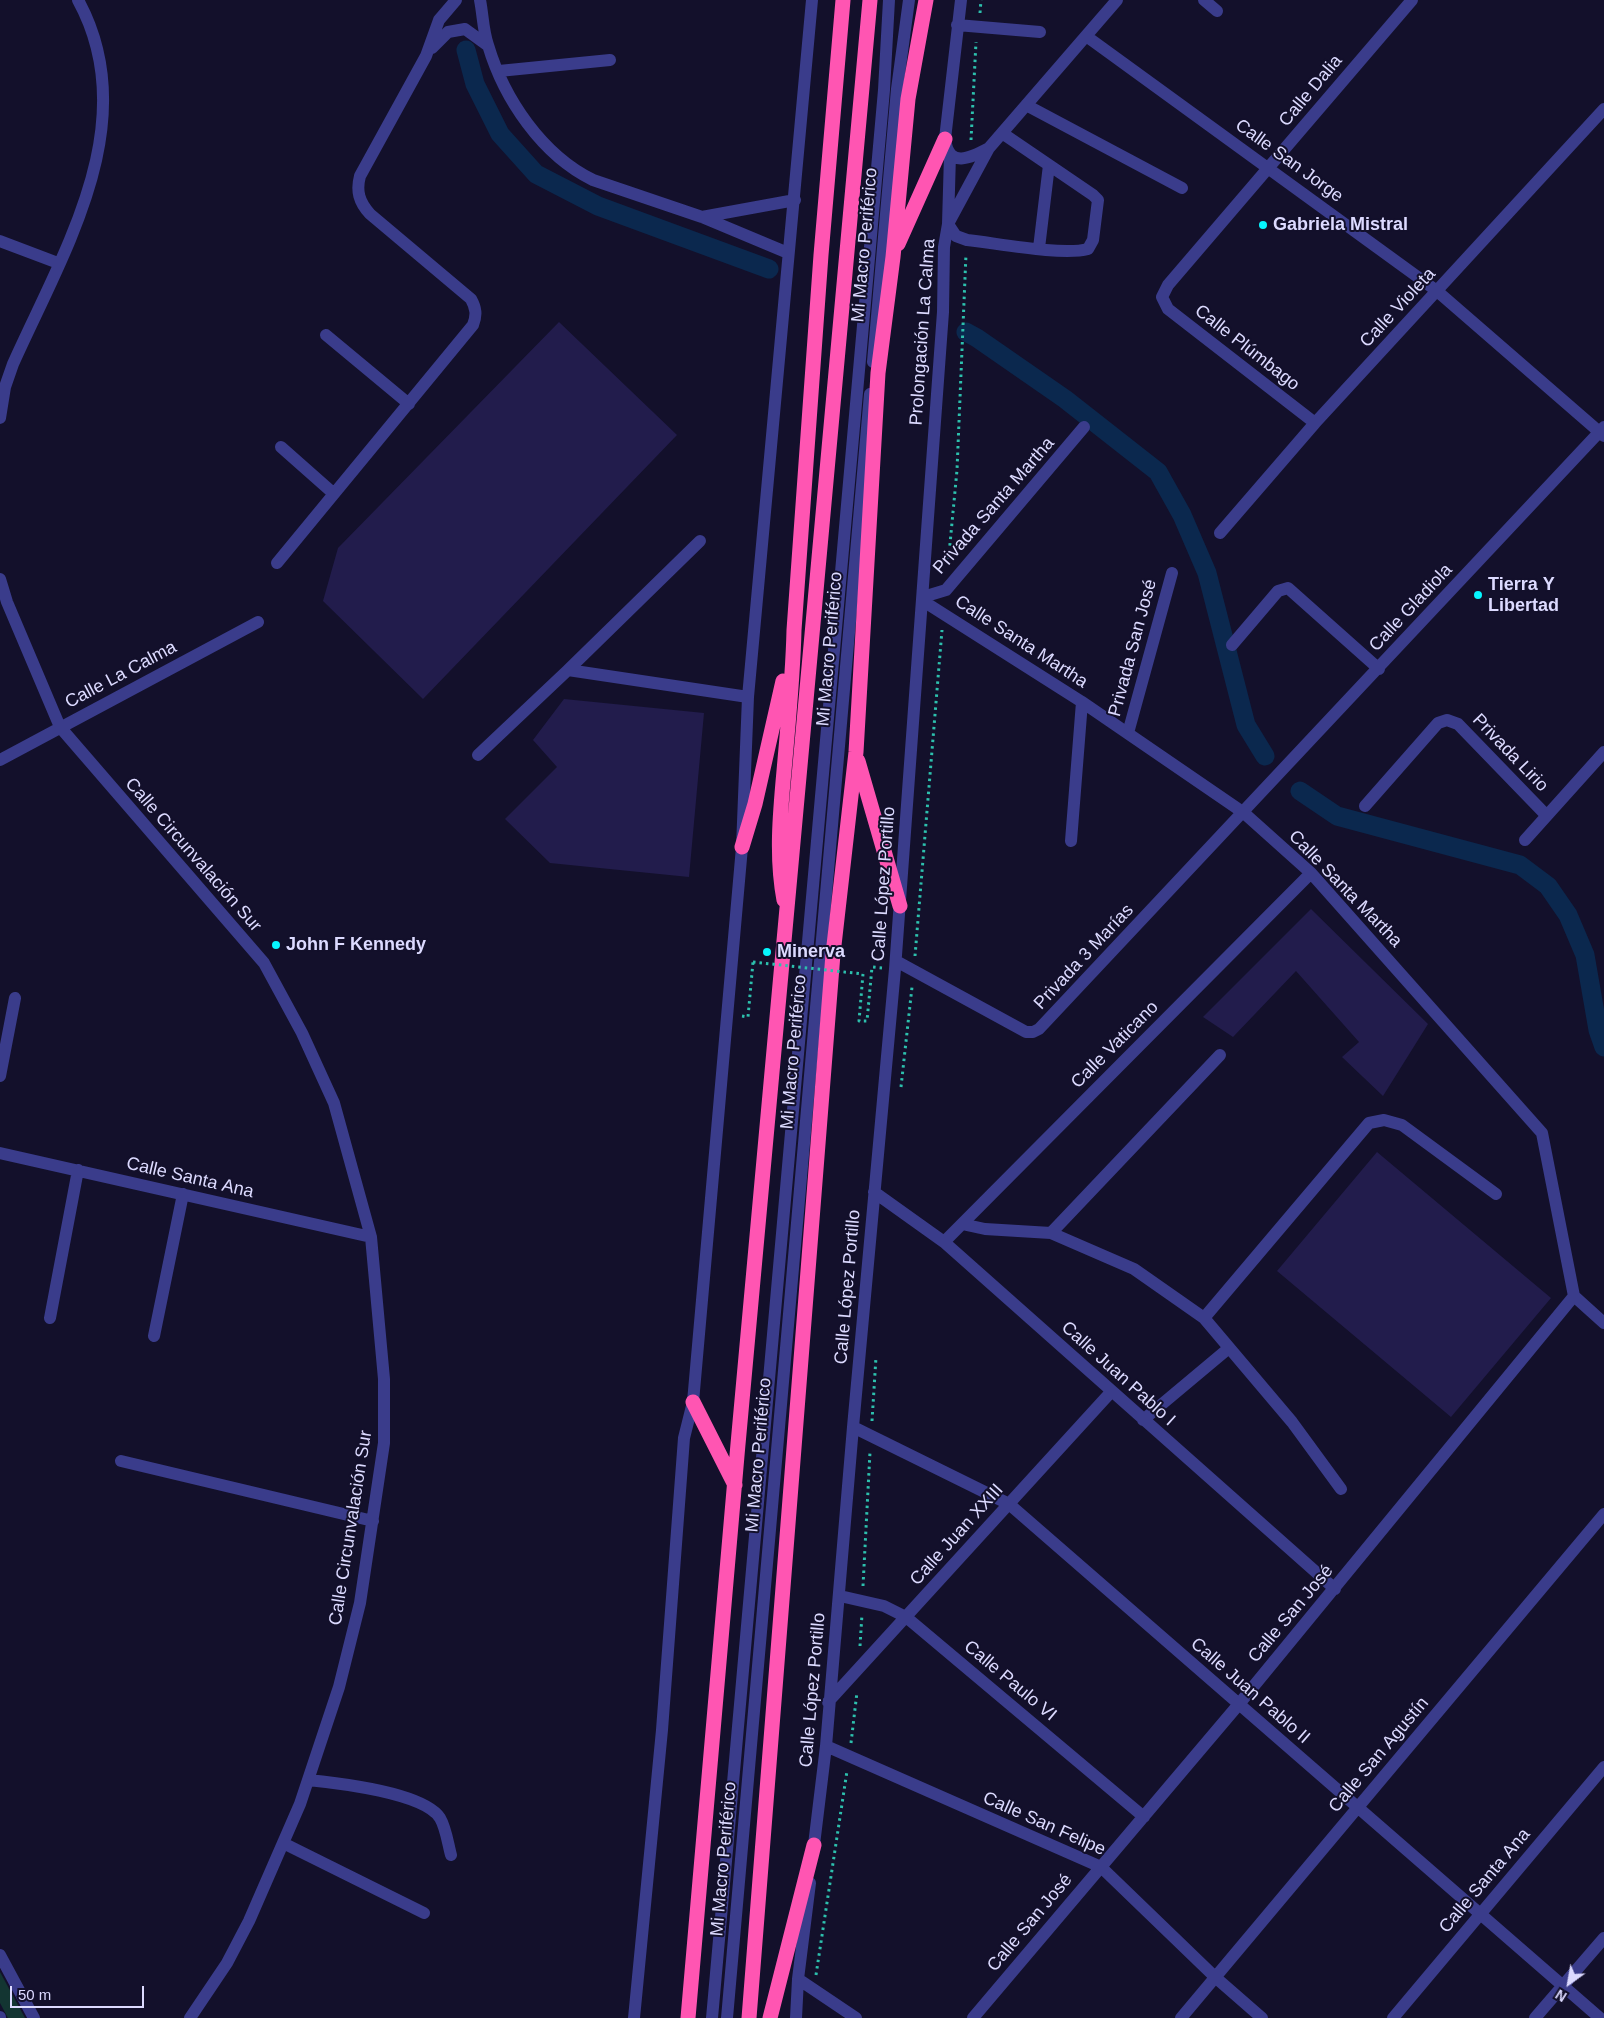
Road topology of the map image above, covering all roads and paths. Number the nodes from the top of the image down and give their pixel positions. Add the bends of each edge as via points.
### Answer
1 (456, 0) edge
2 (480, 0) edge
3 (812, 0) edge
4 (843, 0) edge
5 (870, 0) edge
6 (889, 0) edge
7 (909, 0) edge
8 (926, 0) edge
9 (961, 0) edge
10 (1117, 0) edge
11 (1204, 0) edge
12 (1412, 0) edge
13 (80, 1) edge
14 (1217, 11) dead end
15 (957, 25) junction
16 (1040, 32) dead end
17 (1086, 36) junction
18 (487, 45) junction
19 (426, 56) junction
20 (610, 60) dead end
21 (499, 71) junction
22 (1026, 105) junction
23 (1604, 109) edge
24 (1002, 133) junction
25 (945, 139) junction
26 (989, 148) junction
27 (950, 155) junction
28 (1049, 165) junction
29 (1269, 168) junction
30 (1182, 188) dead end
31 (795, 200) junction
32 (702, 217) junction
33 (948, 224) junction
34 (0, 241) edge
35 (1039, 248) junction
36 (788, 253) junction
37 (893, 257) junction
38 (58, 263) junction
39 (1437, 290) junction
40 (1162, 297) joint
41 (326, 335) dead end
42 (409, 404) junction
43 (0, 418) edge
44 (1316, 423) junction
45 (1084, 427) dead end
46 (1603, 432) edge
47 (281, 447) dead end
48 (333, 493) junction
49 (1220, 533) dead end
50 (700, 541) dead end
51 (277, 562) dead end
52 (1172, 573) dead end
53 (0, 578) edge
54 (923, 599) junction
55 (258, 622) dead end
56 (794, 630) junction
57 (1232, 645) dead end
58 (1379, 668) junction
59 (568, 670) junction
60 (748, 697) junction
61 (1082, 702) junction
62 (60, 727) junction
63 (1128, 733) junction
64 (856, 752) junction
65 (1604, 752) edge
66 (478, 755) dead end
67 (0, 760) edge
68 (1365, 806) dead end
69 (1244, 813) junction
70 (1546, 815) junction
71 (1525, 840) dead end
72 (1071, 841) dead end
73 (742, 847) junction
74 (1310, 873) junction
75 (900, 906) junction
76 (788, 917) junction
77 (896, 961) junction
78 (872, 967) dead end
79 (16, 998) dead end
80 (748, 1017) dead end
81 (1220, 1055) dead end
82 (0, 1076) edge
83 (0, 1153) edge
84 (78, 1170) junction
85 (874, 1192) junction
86 (183, 1194) junction
87 (1496, 1194) dead end
88 (962, 1224) junction
89 (1051, 1233) junction
90 (371, 1237) junction
91 (944, 1242) junction
92 (1574, 1296) junction
93 (50, 1318) dead end
94 (1204, 1318) junction
95 (1604, 1323) edge
96 (154, 1336) dead end
97 (1229, 1348) junction
98 (1111, 1392) junction
99 (693, 1402) junction
100 (1143, 1420) junction
101 (852, 1427) junction
102 (121, 1461) dead end
103 (735, 1485) junction
104 (1341, 1489) dead end
105 (1008, 1504) junction
106 (1604, 1514) edge
107 (373, 1521) junction
108 (1335, 1589) junction
109 (840, 1596) junction
110 (906, 1617) junction
111 (828, 1702) junction
112 (1239, 1704) junction
113 (826, 1746) junction
114 (1604, 1767) edge
115 (308, 1780) junction
116 (1357, 1807) junction
117 (1144, 1817) junction
118 (283, 1843) junction
119 (814, 1845) junction
120 (451, 1855) dead end
121 (1101, 1867) junction
122 (833, 1872) dead end
123 (424, 1913) dead end
124 (1480, 1913) junction
125 (1604, 1938) edge
126 (0, 1955) edge
127 (1215, 1977) junction
128 (798, 1979) junction
129 (1563, 1985) junction
130 (814, 1989) junction
131 (34, 2018) edge
132 (190, 2018) edge
133 (634, 2018) edge
134 (688, 2018) edge
135 (712, 2018) edge
136 (727, 2018) edge
137 (749, 2018) edge
138 (770, 2018) edge
139 (796, 2018) edge
140 (856, 2018) edge
141 (973, 2018) edge
142 (1181, 2018) edge
143 (1262, 2018) edge
144 (1393, 2018) edge
145 (1534, 2018) edge
146 (1600, 2018) edge

1 - 19 street via 439,20
2 - 18 street
3 - 31 street
4 - 56 highway
5 - 76 highway
6 - 135 street, Mi Macro Periférico via 884,90
7 - 136 street, Mi Macro Periférico via 896,89
8 - 37 highway via 908,99
9 - 15 street
10 - 17 street, Prolongación La Calma
11 - 14 street
12 - 29 street, Calle Dalia
13 - 38 street via 100,68 103,123 86,201
15 - 16 street
15 - 25 street
17 - 22 street, Prolongación La Calma
17 - 29 street, Calle San Jorge
18 - 19 street via 465,29 456,30 440,38
18 - 21 street
19 - 42 street via 363,169 358,191 370,214 471,299 476,312 473,325
20 - 21 street
21 - 32 street via 510,98 538,135 560,160 576,172
22 - 24 street, Prolongación La Calma
22 - 30 street
23 - 39 street, Calle Violeta
24 - 26 street, Prolongación La Calma
24 - 28 street
25 - 27 street
25 - 37 highway
26 - 27 street, Prolongación La Calma via 970,157
26 - 33 street, Prolongación La Calma
27 - 33 street
28 - 35 street
28 - 35 street via 1093,194 1099,208 1088,249
29 - 39 street, Calle San Jorge
29 - 40 street, Calle Dalia via 1168,285
31 - 32 street
31 - 36 street
32 - 36 street
33 - 35 street via 956,236 967,240
33 - 54 street, Prolongación La Calma
34 - 38 street
36 - 60 street
37 - 64 highway via 878,373
38 - 43 street via 13,364
39 - 44 street, Calle Violeta
39 - 46 street, Calle San Jorge
40 - 44 street, Calle Plúmbago via 1168,310
41 - 42 street
42 - 48 street
44 - 49 street, Calle Violeta
45 - 54 street, Privada Santa Martha via 946,590
46 - 58 street, Calle Gladiola
47 - 48 street
48 - 51 street
50 - 59 street
52 - 63 street, Privada San José
53 - 62 street, Calle Circunvalación Sur
54 - 61 street, Calle Santa Martha
54 - 75 street, Calle López Portillo
55 - 62 street, Calle La Calma
56 - 73 highway via 772,736
56 - 76 highway via 779,874
57 - 58 street via 1284,587
58 - 69 street, Calle Gladiola
59 - 60 street
59 - 66 street
60 - 73 street
61 - 63 street, Calle Santa Martha
61 - 72 street, Privada San José
62 - 67 street, Calle La Calma
62 - 90 street, Calle Circunvalación Sur via 264,964 302,1033 334,1103
63 - 69 street, Calle Santa Martha
64 - 75 highway
64 - 137 highway via 834,954
65 - 70 street
68 - 70 street, Privada Lirio via 1438,723 1447,720 1458,724
69 - 74 street, Calle Santa Martha
69 - 77 street, Privada 3 Marías via 1034,1032 1026,1032
70 - 71 street
73 - 99 street
74 - 88 street, Calle Vaticano
74 - 92 street, Calle Santa Martha via 1542,1133
75 - 77 street, Calle López Portillo
76 - 103 highway
77 - 85 street, Calle López Portillo
78 - 80 path, bridge via 867,1021 859,1021 862,974 753,962
79 - 82 street
81 - 89 street
83 - 84 street, Calle Santa Ana
84 - 86 street, Calle Santa Ana
84 - 93 street
85 - 91 street, Calle Juan Pablo I
85 - 101 street, Calle López Portillo
86 - 90 street, Calle Santa Ana
86 - 96 street
87 - 94 street via 1402,1125 1384,1120 1368,1123
88 - 89 street via 985,1229
88 - 91 street, Calle Vaticano
89 - 94 street via 1134,1269
90 - 107 street, Calle Circunvalación Sur via 384,1380 384,1443
91 - 98 street, Calle Juan Pablo I
92 - 95 street
92 - 108 street, Calle San José
94 - 97 street
97 - 100 street
97 - 104 street via 1292,1422
98 - 100 street, Calle Juan Pablo I
98 - 105 street, Calle Juan XXIII
99 - 103 highway
99 - 133 street via 684,1438 662,1730
100 - 108 street, Calle Juan Pablo I
101 - 105 street, Calle Juan Pablo II
101 - 109 street, Calle López Portillo
102 - 107 street
103 - 134 highway
105 - 110 street, Calle Juan XXIII
105 - 112 street, Calle Juan Pablo II
106 - 116 street, Calle San Agustín
107 - 115 street, Calle Circunvalación Sur via 360,1604
108 - 112 street, Calle San José
109 - 110 street, Calle Paulo VI via 884,1606
109 - 111 street, Calle López Portillo
110 - 111 street, Calle Juan XXIII
110 - 117 street, Calle Paulo VI
111 - 113 street, Calle López Portillo
112 - 116 street, Calle Juan Pablo II
112 - 117 street, Calle San José
113 - 119 street, Calle López Portillo
113 - 121 street, Calle San Felipe
114 - 124 street, Calle Santa Ana
115 - 118 street, Calle Circunvalación Sur
115 - 120 street via 413,1798 430,1807 441,1819
116 - 124 street, Calle Juan Pablo II
116 - 127 street, Calle San Agustín
117 - 121 street, Calle San José
118 - 123 street
118 - 132 street, Calle Circunvalación Sur via 227,1963
119 - 128 street, Calle López Portillo
119 - 138 highway
121 - 127 street, Calle San Felipe
121 - 141 street, Calle San José
122 - 130 path
124 - 129 street, Calle Juan Pablo II
124 - 144 street, Calle Santa Ana
125 - 129 street
126 - 131 street
127 - 142 street, Calle San Agustín
127 - 143 street, Calle San Felipe
128 - 130 street
128 - 139 street, Calle López Portillo
129 - 145 street
129 - 146 street, Calle Juan Pablo II
130 - 140 street

